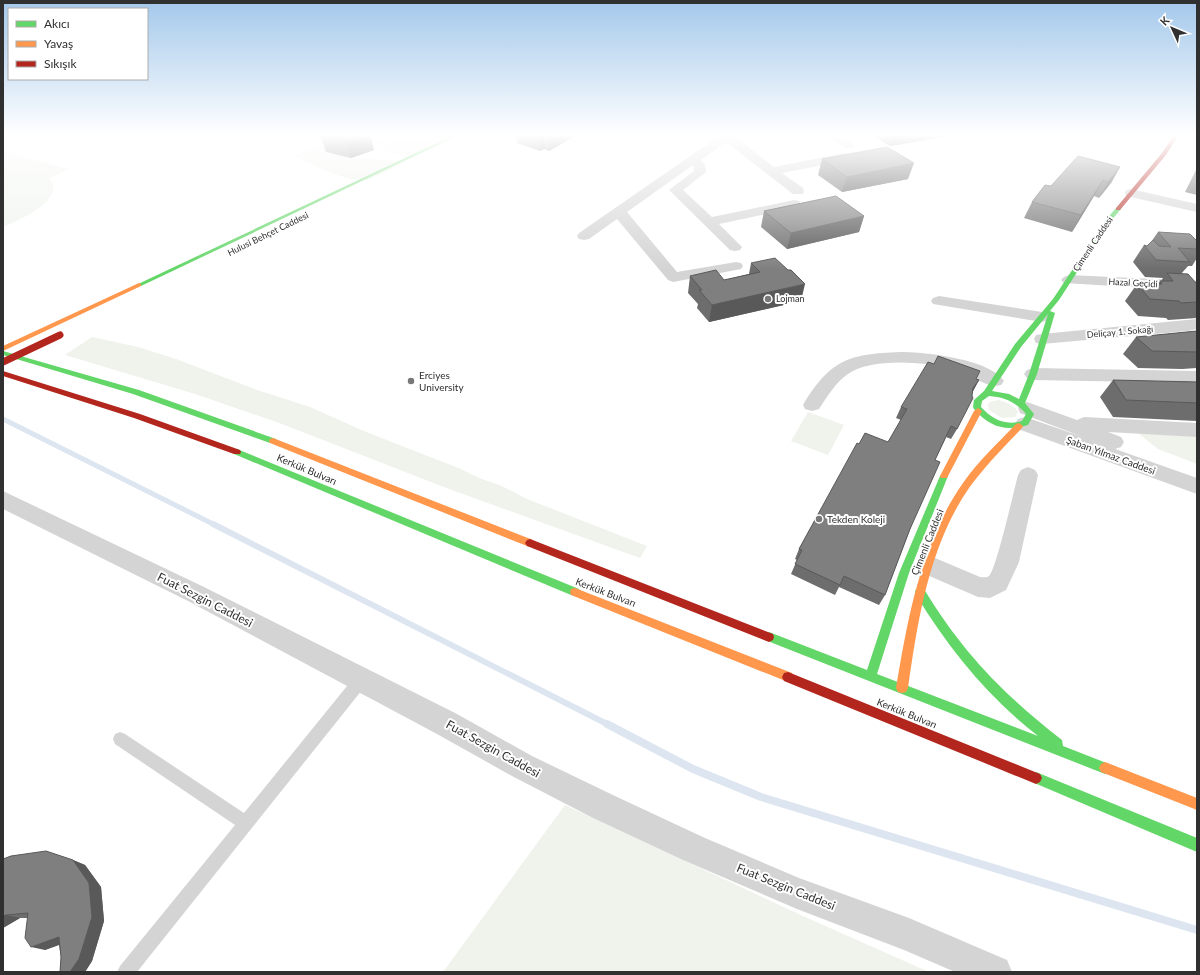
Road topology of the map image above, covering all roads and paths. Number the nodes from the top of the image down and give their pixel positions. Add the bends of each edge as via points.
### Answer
1 (362, 180) edge
2 (381, 180) edge
3 (665, 180) edge
4 (690, 180) edge
5 (780, 180) edge
6 (1142, 180) edge
7 (1131, 193) junction
8 (1197, 208) edge
9 (619, 212) junction
10 (709, 222) junction
11 (265, 236) dead end
12 (584, 236) dead end
13 (735, 247) dead end
14 (736, 266) dead end
15 (1069, 280) junction
16 (1197, 286) edge
17 (1056, 300) junction
18 (939, 301) dead end
19 (1042, 317) junction
20 (1197, 324) edge
21 (64, 334) dead end
22 (1042, 339) junction
23 (3, 349) edge
24 (3, 353) edge
25 (3, 362) edge
26 (3, 373) edge
27 (1033, 374) junction
28 (1197, 377) edge
29 (991, 387) junction
30 (812, 405) dead end
31 (978, 411) junction
32 (1023, 415) junction
33 (1070, 424) junction
34 (1197, 430) edge
35 (1197, 472) edge
36 (1028, 475) dead end
37 (1197, 486) edge
38 (3, 499) edge
39 (928, 564) junction
40 (920, 592) junction
41 (871, 676) junction
42 (360, 680) junction
43 (902, 688) junction
44 (120, 739) dead end
45 (1076, 756) junction
46 (1197, 804) edge
47 (246, 823) junction
48 (1197, 845) edge
49 (126, 972) edge
50 (995, 972) edge

1 - 23 street, Hulusi Behçet Caddesi
2 - 11 street, Hulusi Behçet Caddesi
3 - 9 street
4 - 10 street via 675,190
5 - 10 street via 796,198
6 - 7 street, Çimenli Caddesi
7 - 8 street
7 - 15 street, Çimenli Caddesi via 1107,222
9 - 12 street
9 - 14 street via 673,277
10 - 13 street
15 - 16 street, Hazal Geçidi
15 - 17 street, Çimenli Caddesi
17 - 19 street, Çimenli Caddesi
17 - 22 street, Çimenli Caddesi
18 - 19 street
19 - 29 street, Çimenli Caddesi via 1018,346
20 - 22 street, Deliçay 1. Sokağı
21 - 25 street, bridge
22 - 27 street, Çimenli Caddesi
24 - 41 street, Kerkük Bulvarı via 136,392 255,434
26 - 48 street, Kerkük Bulvarı via 137,416 238,453
27 - 28 street
27 - 32 street, Çimenli Caddesi
29 - 30 street via 974,370 941,360 914,357 869,359 851,364 836,373
29 - 31 street, Çimenli Caddesi via 977,400
29 - 32 street via 1004,394
31 - 32 street via 996,423 1010,427
31 - 41 street, Çimenli Caddesi via 924,519 888,616
32 - 33 street, Şaban Yılmaz Caddesi
32 - 37 street, Şaban Yılmaz Caddesi
32 - 39 street, Çimenli Caddesi via 964,490 941,532
33 - 34 street
33 - 35 street, Şaban Yılmaz Caddesi
36 - 39 street via 1007,562 998,583 990,588 978,587
38 - 42 street, Fuat Sezgin Caddesi via 189,591
39 - 40 street, Çimenli Caddesi
40 - 43 street, Çimenli Caddesi via 908,642
40 - 45 street via 941,629 972,669 1018,714
41 - 43 street, Kerkük Bulvarı
42 - 47 lane
42 - 50 street, Fuat Sezgin Caddesi via 604,808 797,893 909,935
43 - 45 street, Kerkük Bulvarı
44 - 47 lane
45 - 46 street, Kerkük Bulvarı
47 - 49 lane

